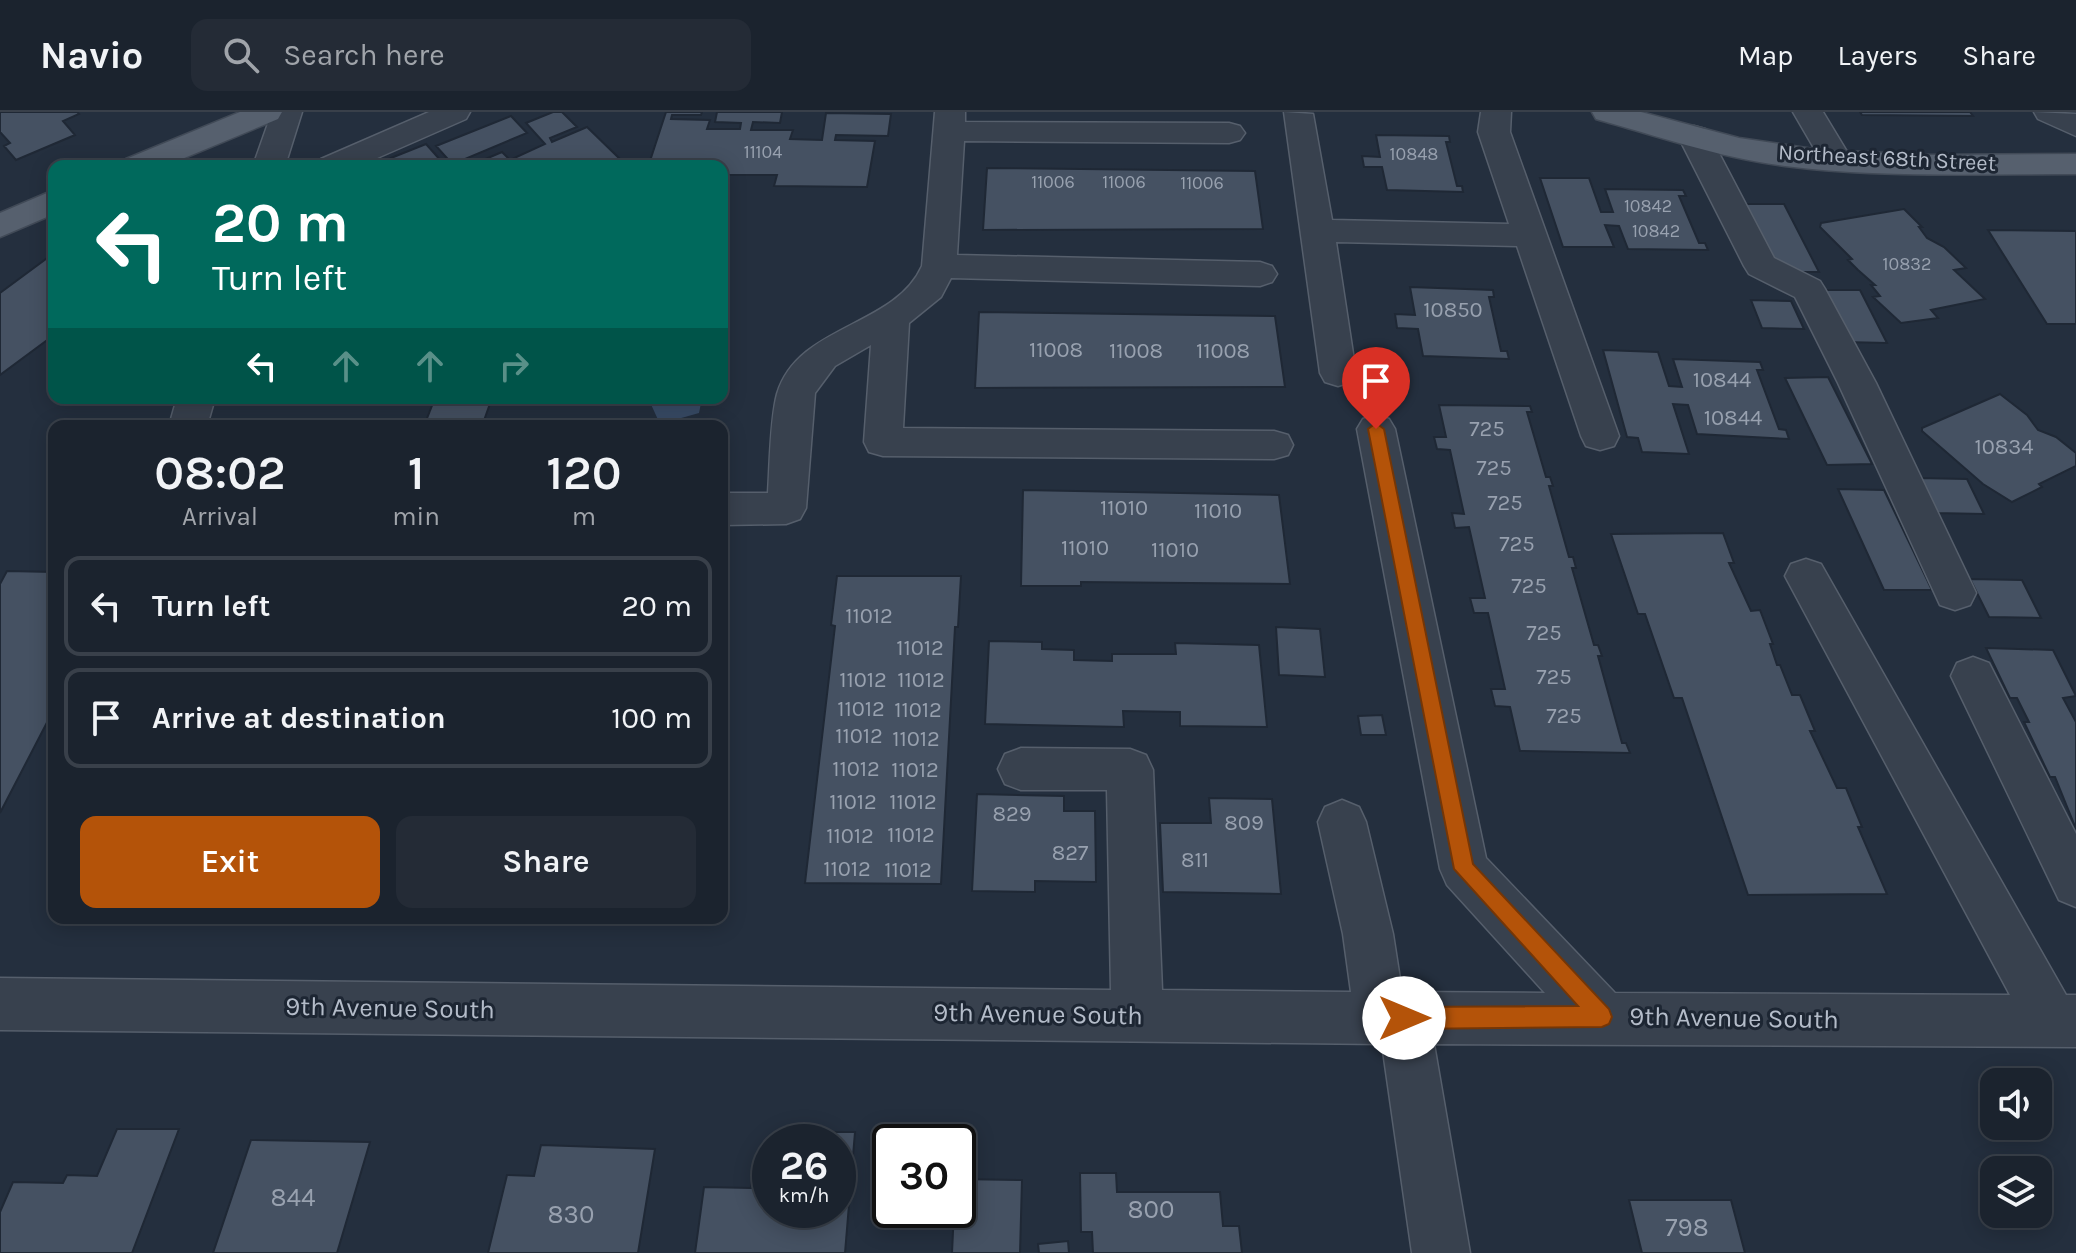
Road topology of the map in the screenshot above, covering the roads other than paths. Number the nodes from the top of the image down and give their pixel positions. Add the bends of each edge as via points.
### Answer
1 (267, 112) edge
2 (287, 112) edge
3 (455, 112) edge
4 (1496, 112) edge
5 (1607, 112) edge
6 (1808, 112) edge
7 (2049, 112) edge
8 (1298, 114) edge
9 (950, 122) edge
10 (2076, 127) edge
11 (1229, 133) dead end
12 (1694, 136) junction
13 (151, 160) edge
14 (271, 160) edge
15 (346, 160) edge
16 (1836, 160) junction
17 (2076, 164) edge
18 (48, 204) edge
19 (0, 226) edge
20 (1317, 231) junction
21 (1530, 235) junction
22 (939, 266) junction
23 (1260, 274) dead end
24 (891, 320) junction
25 (1338, 373) dead end
26 (1376, 429) dead end
27 (1600, 436) dead end
28 (1274, 445) dead end
29 (728, 509) edge
30 (1806, 576) dead end
31 (1955, 593) dead end
32 (1973, 676) dead end
33 (1021, 769) dead end
34 (1342, 822) dead end
35 (2076, 884) edge
36 (0, 1004) edge
37 (1137, 1015) junction
38 (1602, 1017) junction
39 (1392, 1018) junction
40 (2064, 1021) edge
41 (1441, 1253) edge

1 - 13 main road
2 - 14 street
3 - 15 street
4 - 21 street via 1494,132
5 - 12 main road, Northeast 68th Street
6 - 16 street
7 - 10 street
8 - 20 street
9 - 11 street
9 - 22 street
12 - 16 main road, Northeast 68th Street via 1782,156
12 - 31 street via 1761,266 1808,289
16 - 17 main road, Northeast 68th Street
18 - 19 main road
20 - 21 street
20 - 25 street
21 - 27 street
22 - 23 street
22 - 24 street via 929,289
24 - 28 street via 883,442
24 - 29 street via 822,357 796,393 786,508
26 - 38 street via 1464,869
30 - 40 street
32 - 35 street
33 - 37 street via 1130,770
34 - 39 street
36 - 37 street, 9th Avenue South
37 - 39 street, 9th Avenue South
38 - 39 street, 9th Avenue South
38 - 40 street, 9th Avenue South
39 - 41 street

